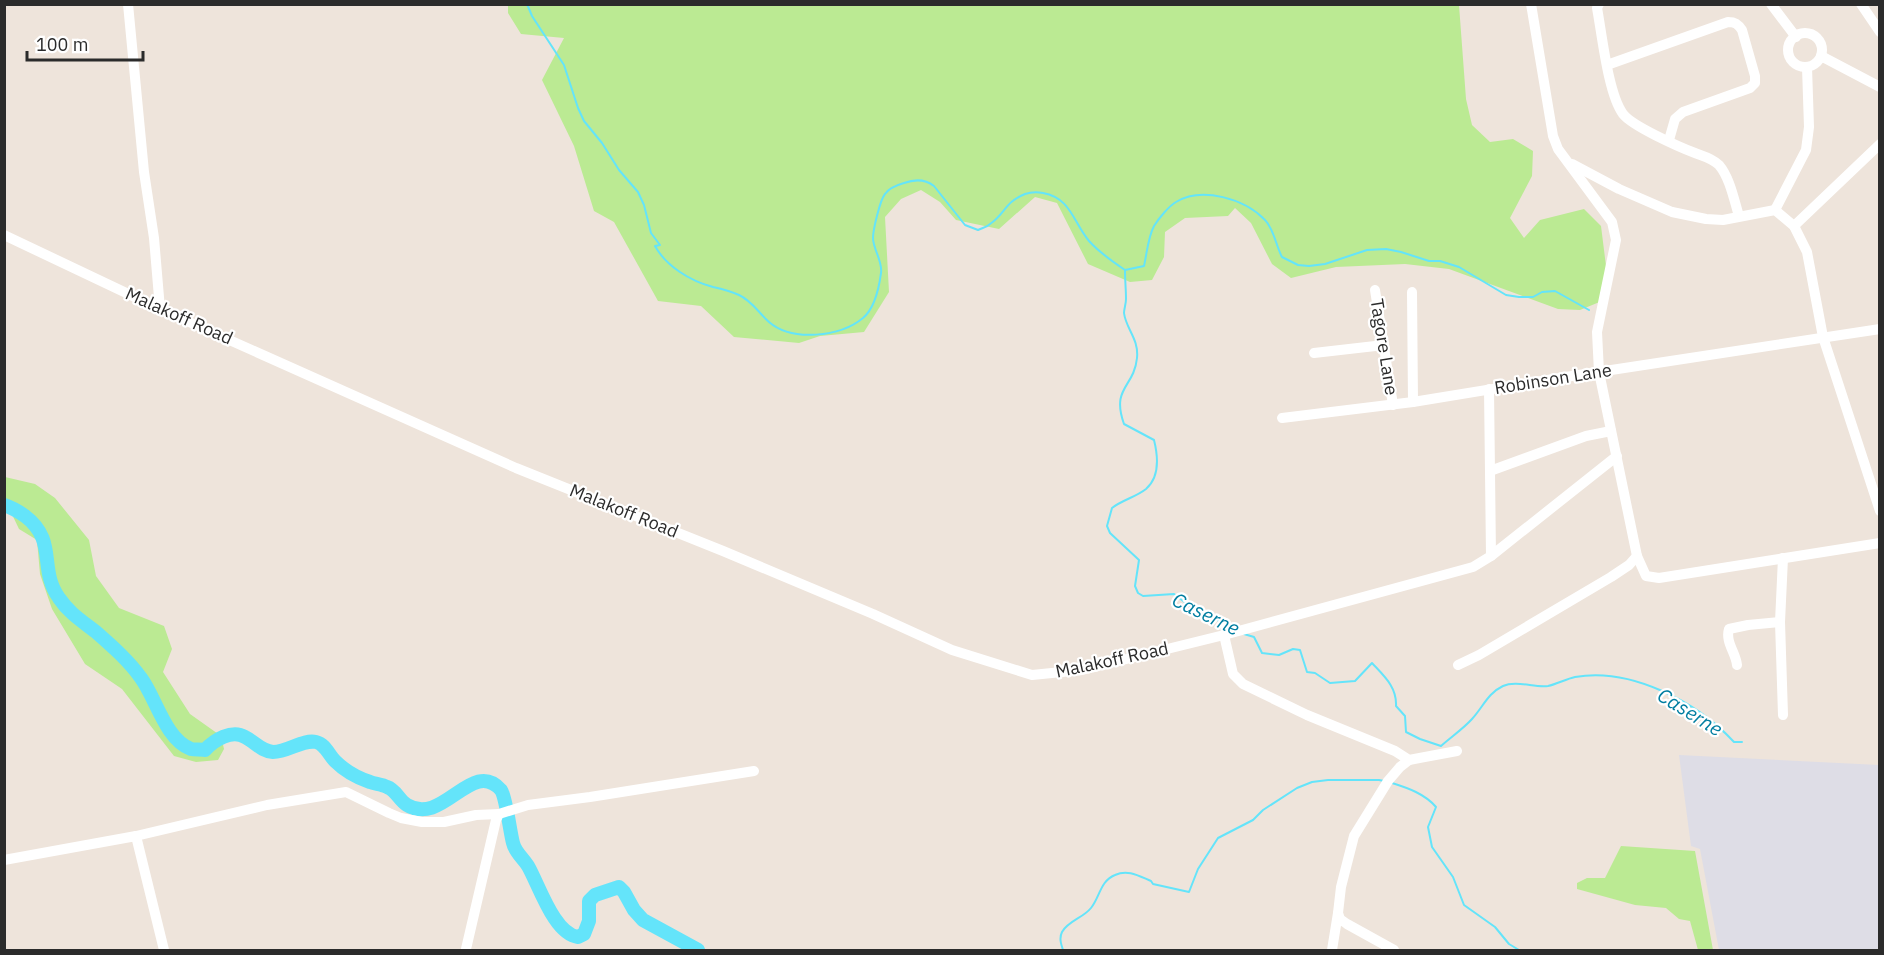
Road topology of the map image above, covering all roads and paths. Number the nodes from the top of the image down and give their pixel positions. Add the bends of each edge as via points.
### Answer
1 (128, 4) edge
2 (1531, 4) edge
3 (1599, 4) edge
4 (1771, 4) edge
5 (1861, 4) edge
6 (1880, 32) edge
7 (1796, 37) junction
8 (1821, 56) junction
9 (1607, 65) junction
10 (1807, 67) junction
11 (1880, 87) edge
12 (1669, 140) junction
13 (1880, 144) edge
14 (1567, 161) junction
15 (1775, 210) junction
16 (1739, 216) junction
17 (1794, 226) junction
18 (4, 235) edge
19 (1375, 290) dead end
20 (1412, 292) dead end
21 (159, 309) junction
22 (1880, 328) edge
23 (1823, 337) junction
24 (1384, 345) junction
25 (1314, 353) dead end
26 (1599, 372) junction
27 (1489, 389) junction
28 (1413, 402) junction
29 (1393, 405) junction
30 (1282, 418) dead end
31 (1611, 431) junction
32 (1617, 456) junction
33 (1490, 471) junction
34 (1880, 511) edge
35 (1880, 543) edge
36 (1491, 556) junction
37 (1637, 556) junction
38 (1782, 558) junction
39 (1780, 622) junction
40 (1228, 634) junction
41 (1458, 665) dead end
42 (1737, 666) dead end
43 (1783, 715) dead end
44 (1456, 751) dead end
45 (1409, 760) junction
46 (754, 771) dead end
47 (499, 814) junction
48 (136, 836) junction
49 (4, 860) edge
50 (1338, 913) junction
51 (466, 949) dead end
52 (164, 951) edge
53 (1332, 951) edge
54 (1394, 951) edge

1 - 21 street
2 - 14 street via 1553,136
3 - 9 street
4 - 7 street
5 - 6 street
7 - 8 street via 1815,37 1821,46
7 - 10 street via 1788,49 1791,58
8 - 10 street
8 - 11 street
9 - 12 street via 1618,107 1625,116
9 - 12 street via 1728,22 1740,26 1755,83 1683,112 1675,119
10 - 15 street via 1806,150
12 - 16 street via 1719,165
13 - 17 street
14 - 16 street via 1672,212 1706,219
14 - 26 street via 1612,222 1616,240 1597,332
15 - 16 street
15 - 17 street
17 - 23 street via 1807,252
18 - 21 street, Malakoff Road
19 - 24 street, Tagore Lane
20 - 28 street
21 - 40 street, Malakoff Road via 516,468 745,560 952,650 1032,675 1082,670
22 - 23 street, Robinson Lane
23 - 26 street, Robinson Lane
23 - 34 street
24 - 25 street
24 - 29 street, Tagore Lane
26 - 27 street, Robinson Lane
26 - 31 street
27 - 28 street, Robinson Lane
27 - 33 street
28 - 29 street, Robinson Lane
29 - 30 street, Robinson Lane
31 - 32 street
31 - 33 street via 1586,436
32 - 36 street, Malakoff Road
32 - 37 street
33 - 36 street
35 - 38 street
36 - 40 street, Malakoff Road via 1473,567
37 - 38 street via 1646,576 1659,578
37 - 41 street via 1611,577
38 - 39 street
39 - 42 street via 1729,629 1728,641
39 - 43 street
40 - 45 street via 1233,674 1243,684
44 - 45 street
45 - 50 street via 1388,781 1354,836
46 - 47 street via 528,804
47 - 48 street via 422,822 388,813 346,792 267,805
47 - 51 street
48 - 49 street
48 - 52 street
50 - 53 street
50 - 54 street via 1347,924

